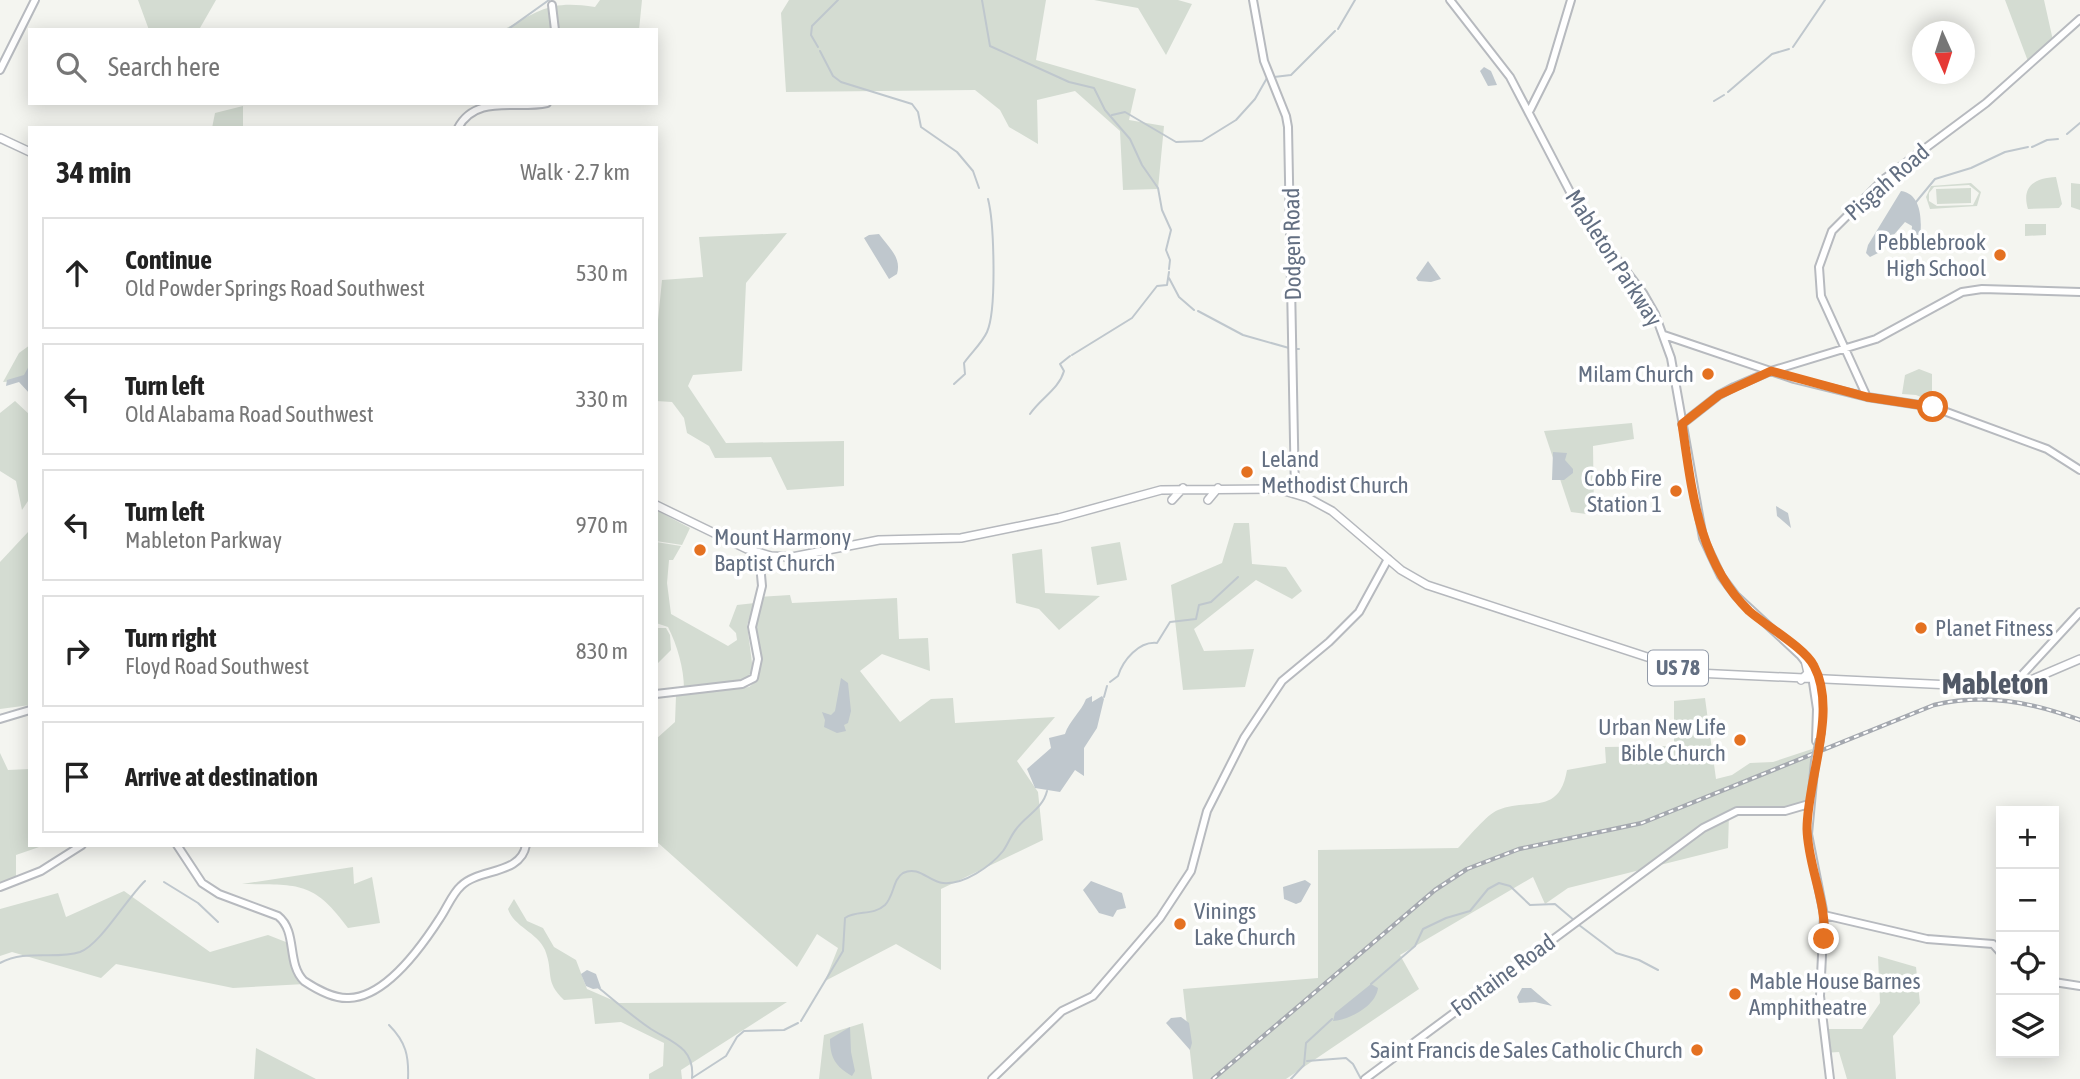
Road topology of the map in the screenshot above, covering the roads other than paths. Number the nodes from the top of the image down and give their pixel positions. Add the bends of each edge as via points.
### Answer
1 (35, 0) edge
2 (1254, 0) edge
3 (1450, 0) edge
4 (1571, 0) edge
5 (552, 5) dead end
6 (2080, 19) edge
7 (555, 28) edge
8 (0, 70) edge
9 (516, 105) edge
10 (1530, 110) junction
11 (460, 126) edge
12 (0, 138) edge
13 (28, 151) edge
14 (2080, 292) edge
15 (1664, 335) junction
16 (1846, 350) junction
17 (1771, 371) junction
18 (1867, 397) junction
19 (1682, 424) junction
20 (2080, 470) edge
21 (1183, 488) junction
22 (1218, 488) junction
23 (1296, 493) junction
24 (1172, 500) dead end
25 (1208, 500) dead end
26 (658, 506) edge
27 (759, 553) junction
28 (1391, 562) junction
29 (1383, 568) joint
30 (2080, 612) edge
31 (1785, 641) junction
32 (2080, 659) edge
33 (1805, 660) junction
34 (1801, 680) junction
35 (1817, 680) junction
36 (2018, 684) junction
37 (658, 694) edge
38 (28, 711) edge
39 (0, 719) edge
40 (1807, 804) junction
41 (79, 847) edge
42 (178, 847) edge
43 (525, 847) edge
44 (0, 887) edge
45 (1824, 915) junction
46 (1996, 947) edge
47 (2059, 983) edge
48 (2080, 986) edge
49 (992, 1079) edge
50 (1365, 1079) edge
51 (1828, 1079) edge

1 - 8 street
2 - 23 street, Dodgen Road via 1264,61 1288,127
3 - 10 street, Mableton Parkway via 1502,65
4 - 10 street via 1550,70
5 - 7 street
6 - 16 street, Pisgah Road via 1993,97 1884,179 1832,231 1822,253 1818,280
9 - 11 street via 484,107 471,112
10 - 15 street, Mableton Parkway via 1580,211 1643,293
12 - 13 main road
14 - 16 street via 1962,292 1905,326
15 - 17 street
15 - 19 street, Mableton Parkway
16 - 17 street
16 - 18 street, Pisgah Road
17 - 18 street
17 - 19 street via 1719,395
18 - 20 street via 1933,407 2047,449
19 - 31 street, Mableton Parkway via 1698,519 1710,554 1744,605
21 - 22 main road, US 78
21 - 24 main road
21 - 27 main road, US 78 via 950,540 879,540 798,557
22 - 23 main road, US 78
22 - 25 main road
23 - 28 main road, US 78 via 1332,511
26 - 27 main road, US 78
27 - 37 street via 762,586 752,627 758,659 754,678 742,684
28 - 29 main road
28 - 34 main road, US 78 via 1435,588 1678,668 1722,676
29 - 49 street via 1359,612 1282,681 1244,738 1207,811 1191,871 1166,909 1093,996 1042,1027
30 - 36 street
31 - 33 street, Mableton Parkway
31 - 35 street, Mableton Parkway via 1813,664
32 - 36 main road, US 78
33 - 34 main road via 1808,673
33 - 35 street, Mableton Parkway
34 - 35 main road, US 78
35 - 36 main road, US 78 via 1986,687
35 - 40 street, bridge via 1818,740
38 - 39 street
40 - 45 street via 1808,843
40 - 50 street, Fontaine Road via 1785,811 1737,811 1685,839
40 - 51 street via 1804,836 1821,914 1817,991
41 - 44 street via 41,871
42 - 43 street via 202,883 278,916 285,923 295,965 304,981 346,999 389,981 460,887 479,874 508,867
45 - 46 street via 1927,939
45 - 51 street via 1820,996
47 - 48 street

